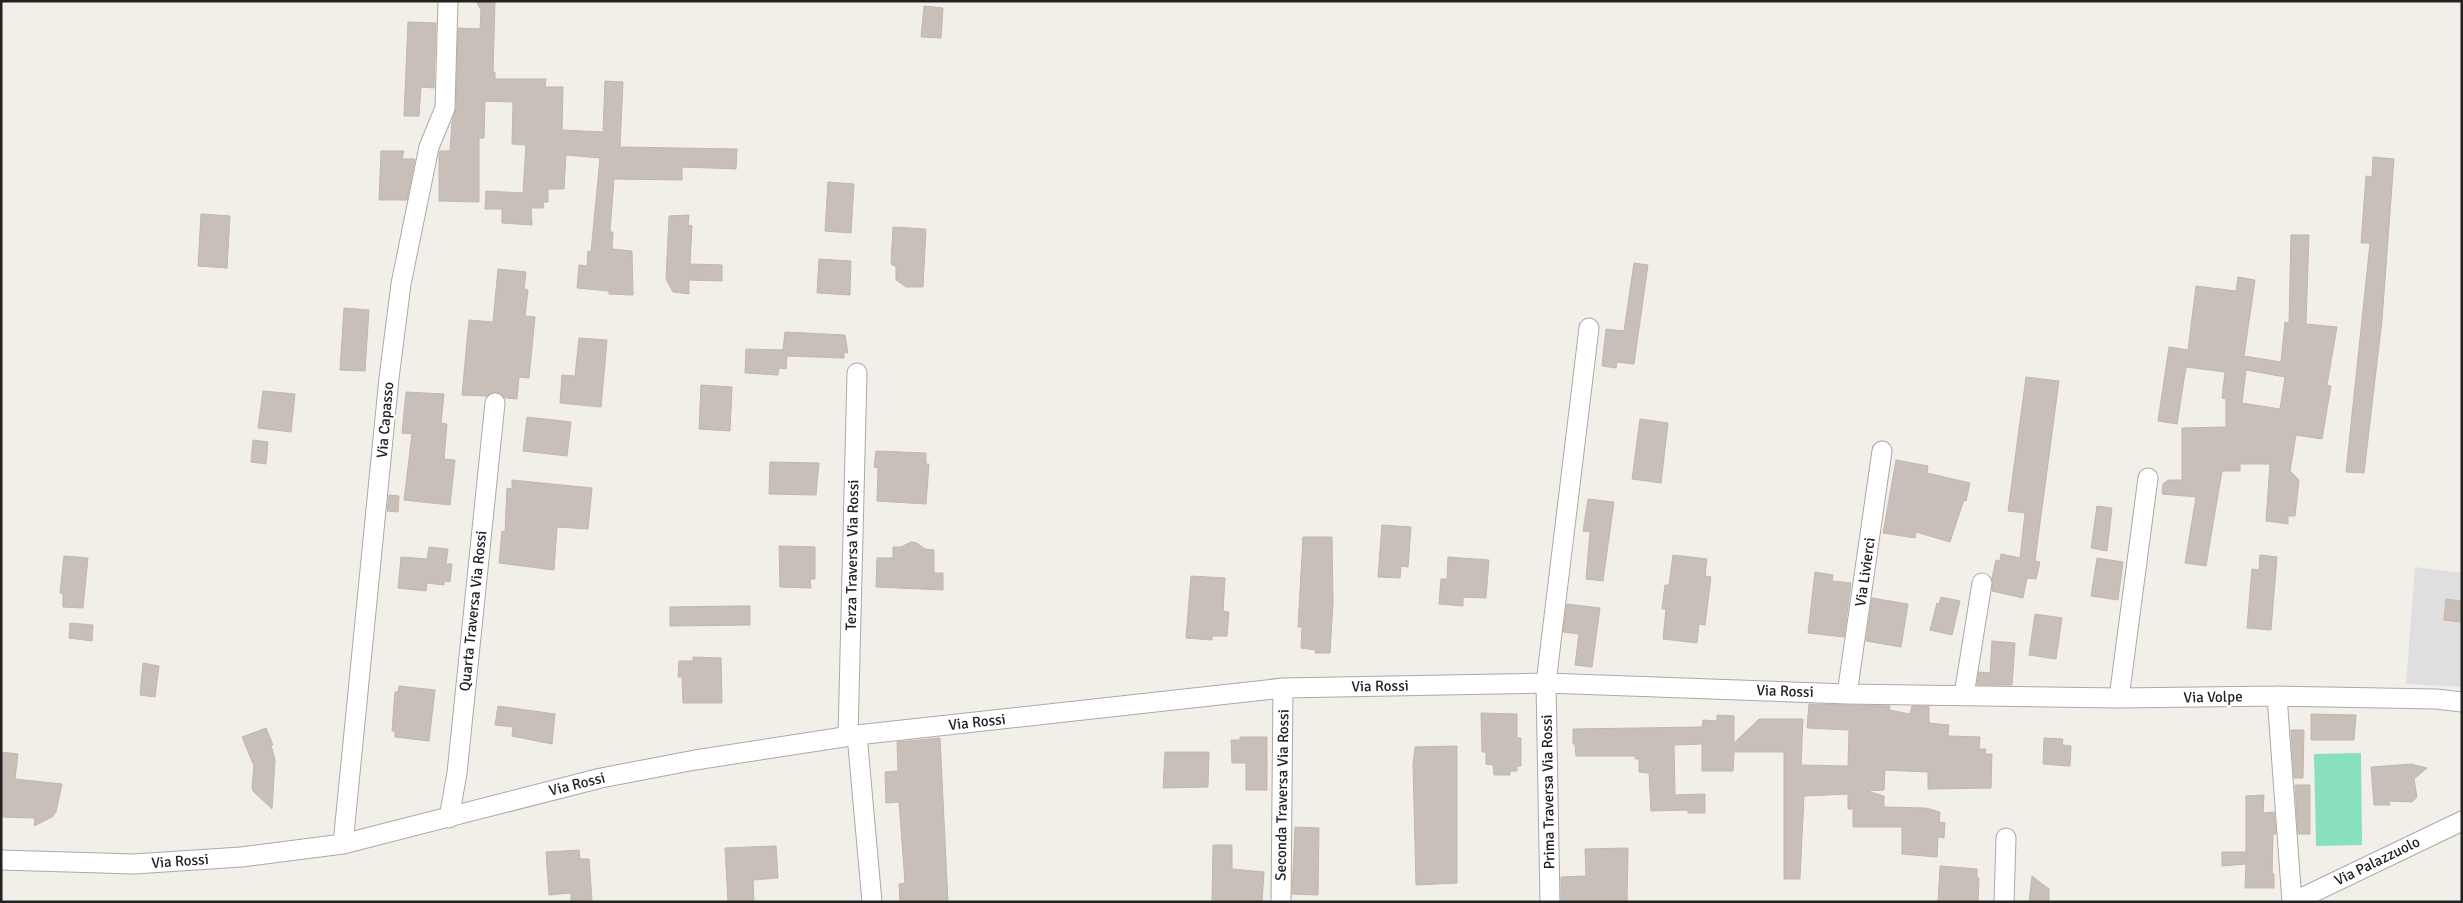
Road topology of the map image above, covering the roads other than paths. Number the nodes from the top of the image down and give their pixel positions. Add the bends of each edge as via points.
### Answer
1 (448, 1) edge
2 (1589, 328) dead end
3 (857, 373) dead end
4 (495, 404) dead end
5 (1882, 451) dead end
6 (2148, 478) dead end
7 (1982, 583) dead end
8 (1546, 683) junction
9 (1283, 688) junction
10 (1848, 694) junction
11 (1964, 695) junction
12 (2277, 696) junction
13 (2119, 698) junction
14 (2462, 702) edge
15 (853, 736) junction
16 (449, 818) junction
17 (2462, 820) edge
18 (2006, 838) dead end
19 (343, 844) junction
20 (1, 860) edge
21 (872, 902) edge
22 (1281, 902) edge
23 (1550, 902) edge
24 (2004, 902) edge
25 (2292, 902) edge

1 - 19 street, Via Capasso via 445,108 429,148 401,284 389,378
2 - 8 street, Prima Traversa Via Rossi
3 - 15 street, Terza Traversa Via Rossi
4 - 16 street, Quarta Traversa Via Rossi via 457,773
5 - 10 street, Via Livierci
6 - 13 street
7 - 11 street
8 - 9 street, Via Rossi
8 - 10 street, Via Rossi
8 - 23 street, Prima Traversa Via Rossi
9 - 15 street, Via Rossi
9 - 22 street, Seconda Traversa Via Rossi
10 - 11 street, Via Rossi
11 - 13 street, Via Volpe
12 - 13 street, Via Volpe
12 - 14 street, Via Volpe
12 - 25 street
15 - 16 street, Via Rossi via 602,778
15 - 21 street, Terza Traversa Via Rossi
16 - 19 street, Via Rossi
17 - 25 street, Via Palazzuolo
18 - 24 street
19 - 20 street, Via Rossi via 241,857 134,864

